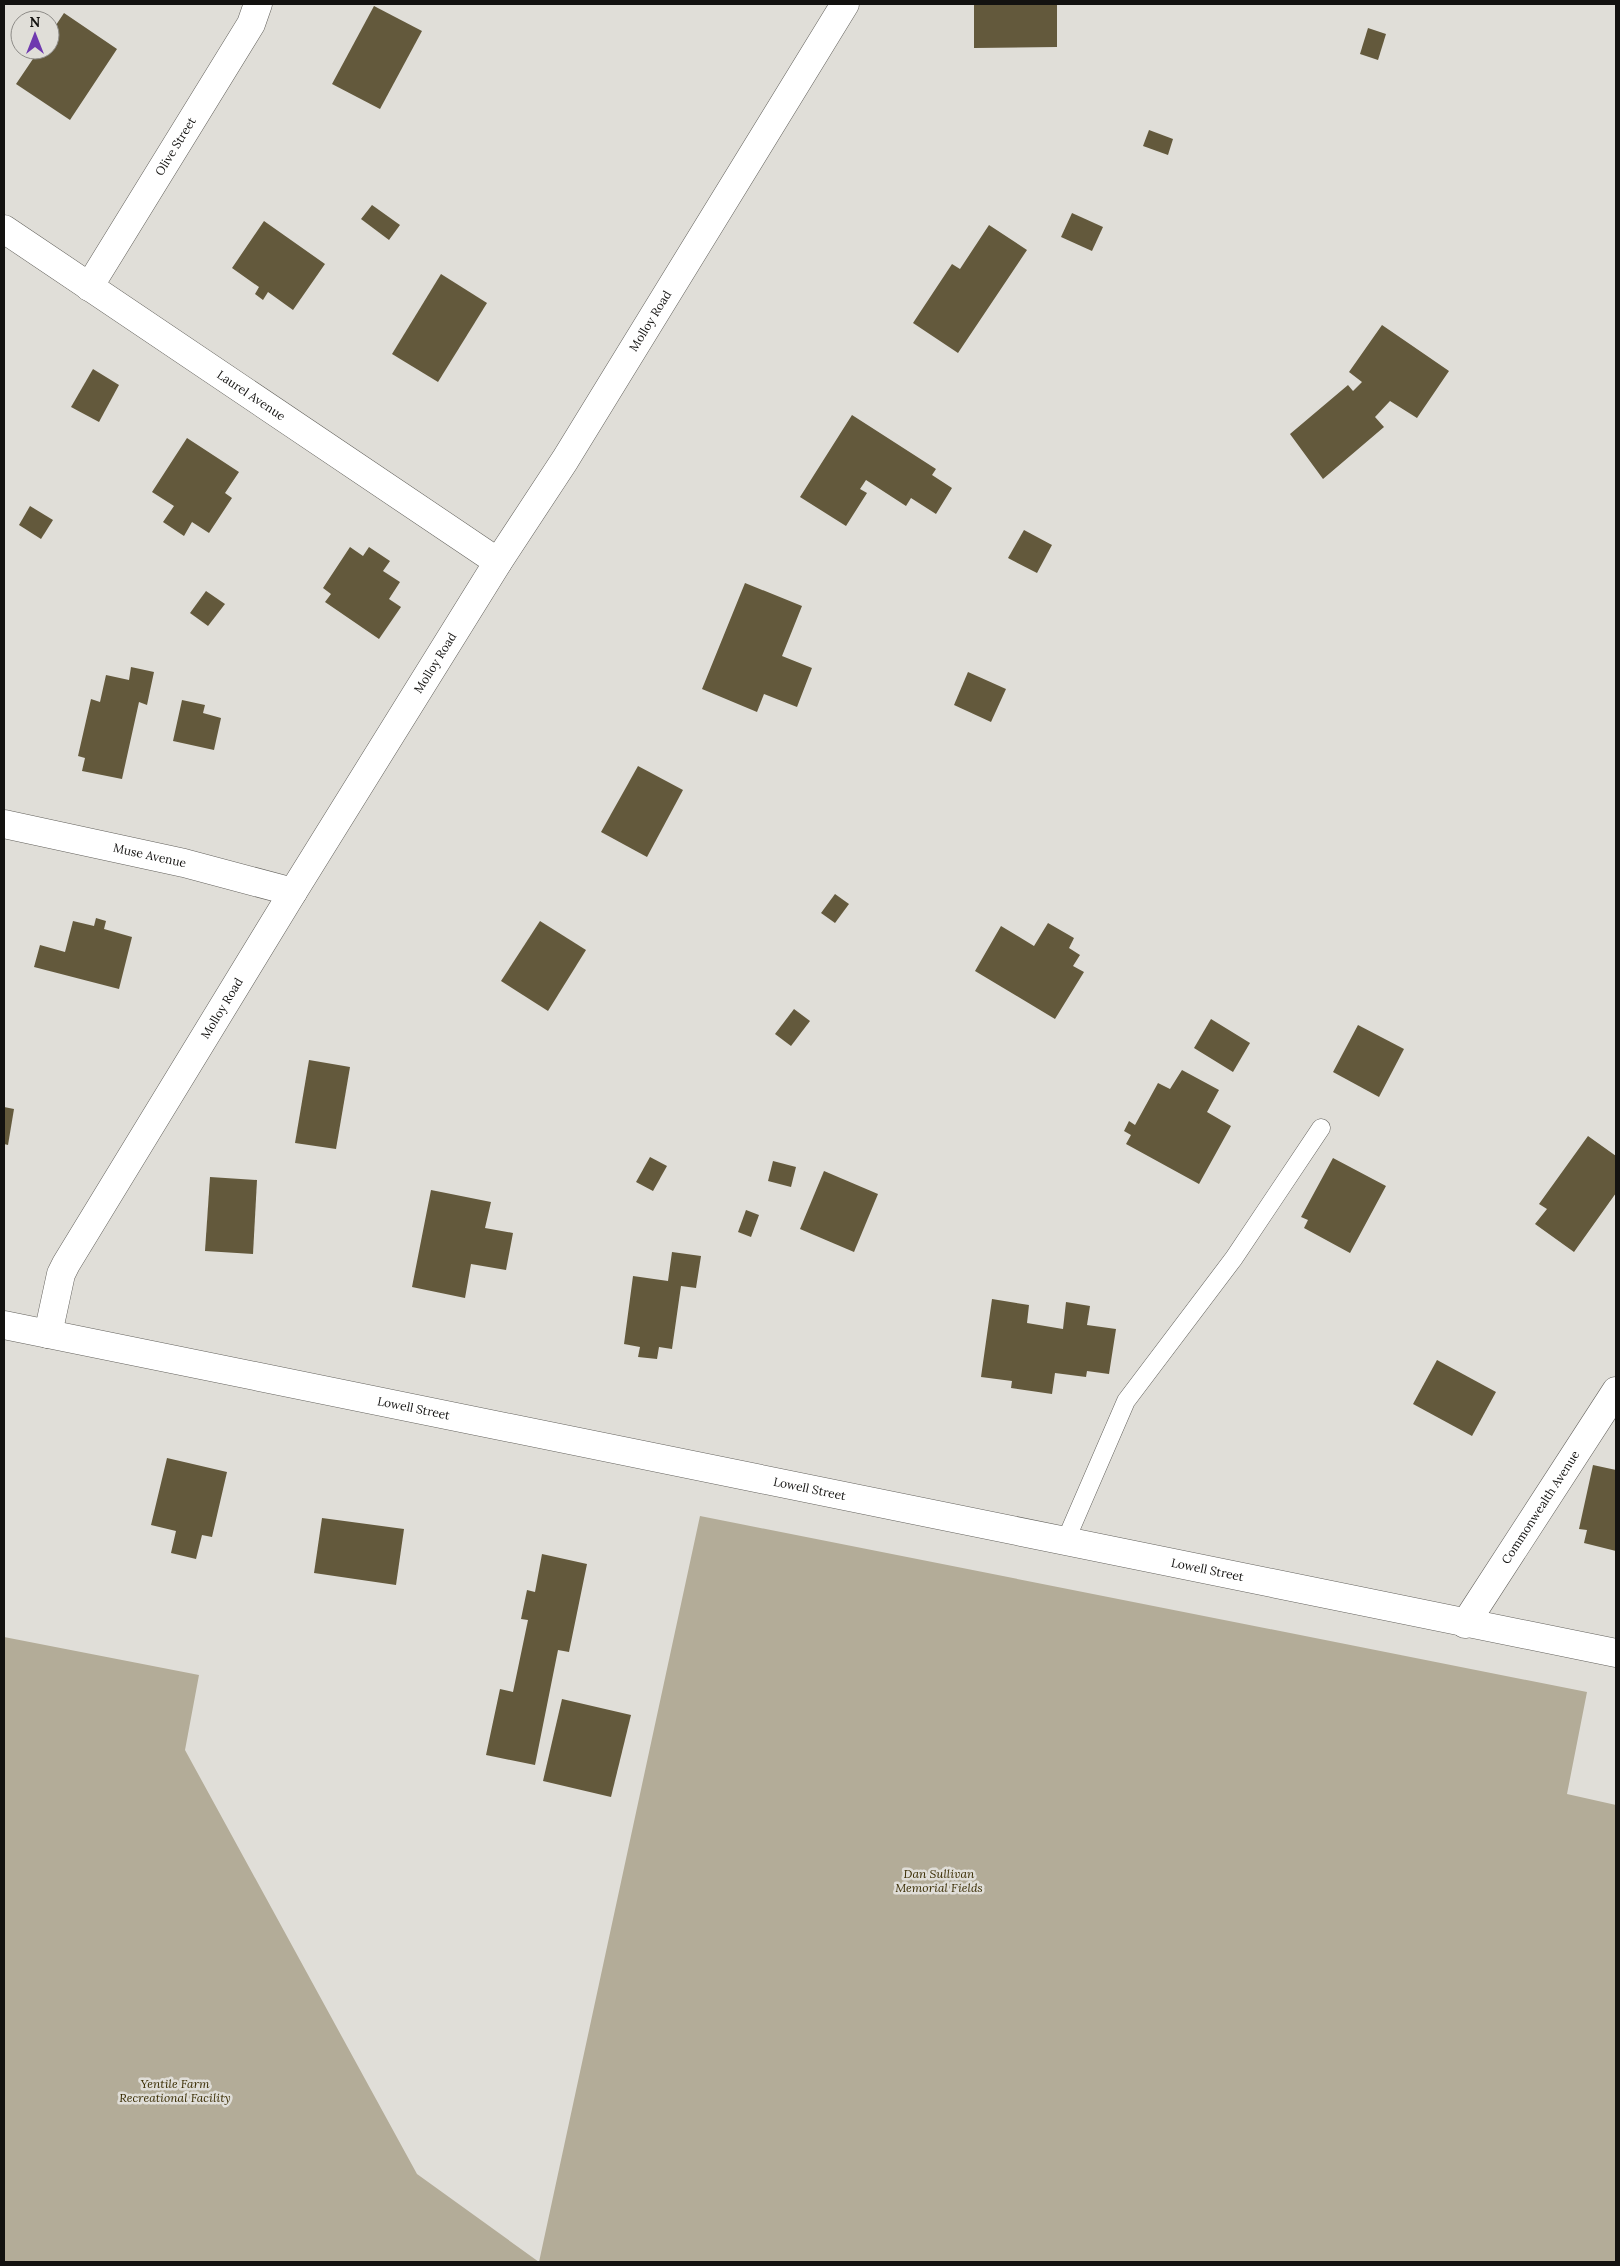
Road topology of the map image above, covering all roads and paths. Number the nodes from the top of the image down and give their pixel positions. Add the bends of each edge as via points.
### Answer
1 (258, 4) edge
2 (845, 4) edge
3 (4, 229) edge
4 (89, 287) junction
5 (498, 562) junction
6 (4, 824) edge
7 (293, 892) junction
8 (1321, 1128) dead end
9 (4, 1325) edge
10 (48, 1334) junction
11 (1616, 1391) edge
12 (1065, 1542) junction
13 (1465, 1624) junction
14 (1616, 1653) edge

1 - 4 street, Olive Street via 252,24
2 - 5 street, Molloy Road via 565,460
3 - 4 street, Laurel Avenue
4 - 5 street, Laurel Avenue
5 - 7 street, Molloy Road
6 - 7 street, Muse Avenue via 241,876
7 - 10 street, Molloy Road via 64,1268
8 - 12 lane via 1234,1258 1126,1401
9 - 10 street, Lowell Street
10 - 12 street, Lowell Street
11 - 13 street, Commonwealth Avenue
12 - 13 street, Lowell Street
13 - 14 street, Lowell Street

